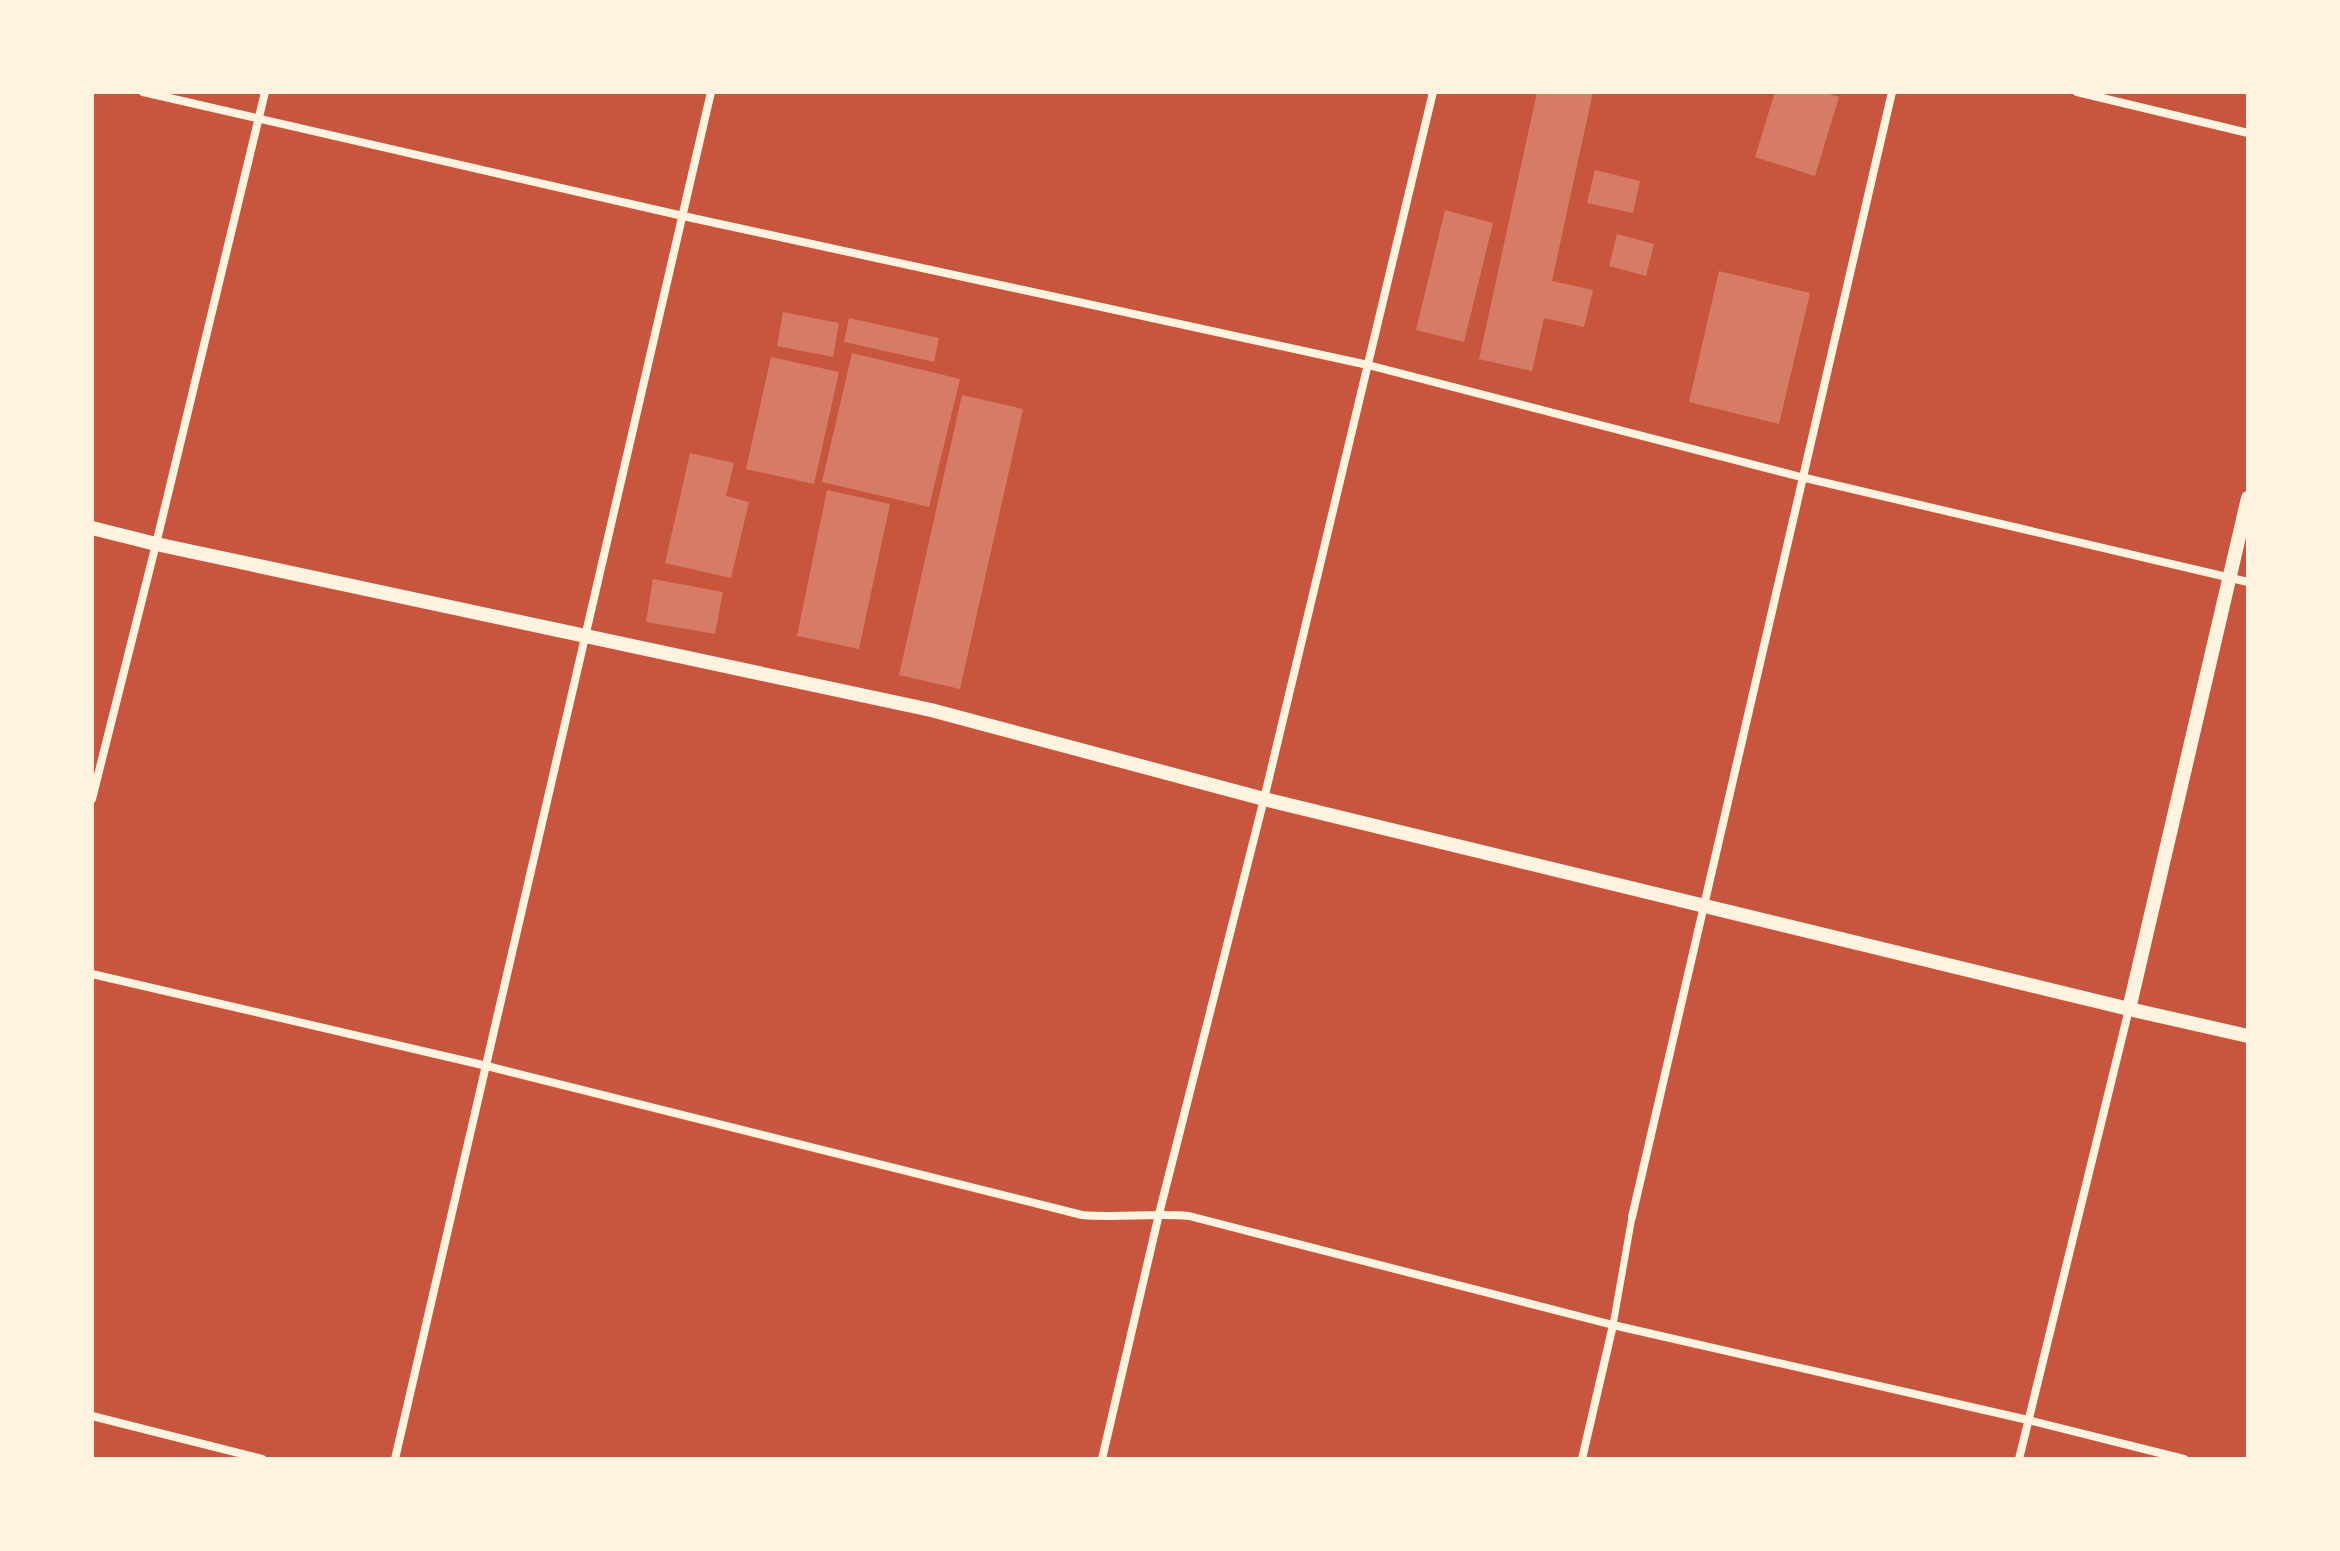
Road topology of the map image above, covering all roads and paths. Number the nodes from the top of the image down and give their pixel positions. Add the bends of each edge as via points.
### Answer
1 (143, 92) edge
2 (265, 92) edge
3 (711, 92) edge
4 (1433, 92) edge
5 (1892, 92) edge
6 (2077, 92) edge
7 (259, 119) junction
8 (2248, 133) edge
9 (683, 216) junction
10 (1368, 365) junction
11 (1801, 477) junction
12 (2248, 498) edge
13 (92, 528) edge
14 (156, 544) junction
15 (2229, 578) junction
16 (2248, 582) edge
17 (586, 634) junction
18 (92, 799) edge
19 (1264, 799) junction
20 (1706, 907) junction
21 (92, 974) edge
22 (2129, 1009) junction
23 (2248, 1036) edge
24 (487, 1066) junction
25 (1159, 1214) junction
26 (1632, 1217) joint
27 (1613, 1325) junction
28 (92, 1416) edge
29 (2028, 1420) junction
30 (262, 1459) edge
31 (395, 1459) edge
32 (1102, 1459) edge
33 (1582, 1459) edge
34 (2019, 1459) edge
35 (2184, 1459) edge

1 - 7 street
2 - 7 street
3 - 9 street
4 - 10 street
5 - 11 street
6 - 8 street
7 - 9 street
7 - 14 street
9 - 10 street
9 - 17 street
10 - 11 street
10 - 19 street
11 - 15 street
11 - 20 street
12 - 15 street
13 - 14 street
14 - 17 street
14 - 18 street
15 - 16 street
15 - 22 street
17 - 19 street via 931,710
17 - 24 street
19 - 20 street
19 - 25 street
20 - 22 street
20 - 26 street
21 - 24 street
22 - 23 street
22 - 29 street
24 - 25 street via 1082,1215
24 - 31 street
25 - 27 street via 1189,1216
25 - 32 street
26 - 27 street
27 - 29 street
27 - 33 street
28 - 30 street
29 - 34 street
29 - 35 street

